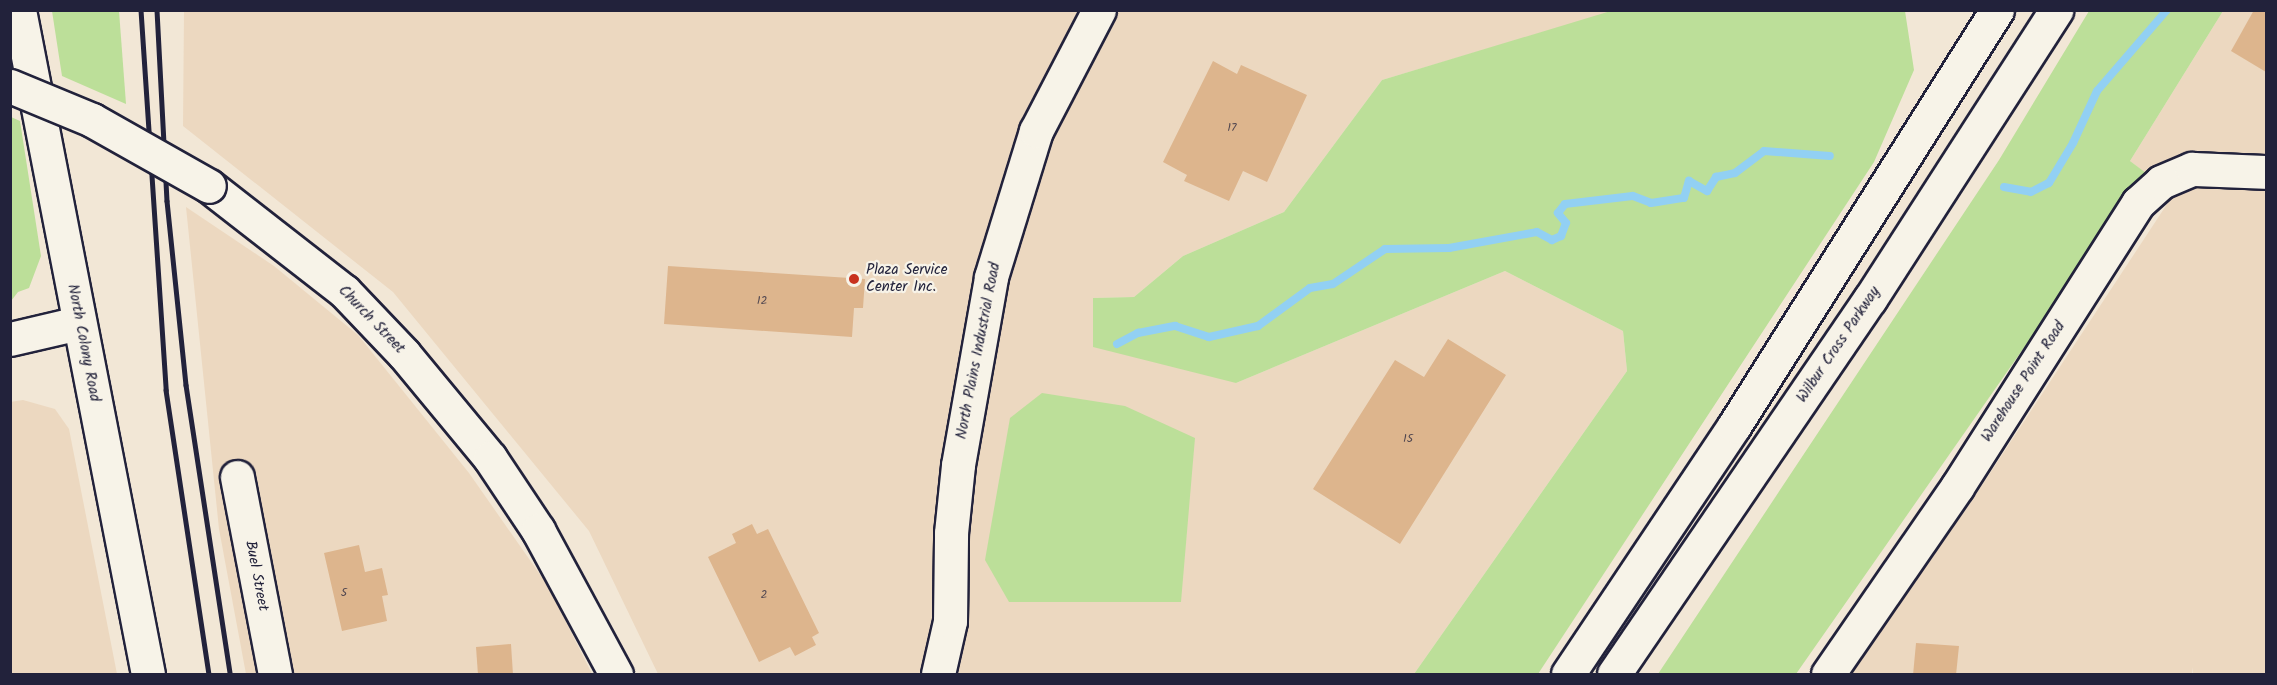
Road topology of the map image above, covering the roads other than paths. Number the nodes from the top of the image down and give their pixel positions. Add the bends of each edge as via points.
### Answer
1 (19, 10) edge
2 (1099, 10) edge
3 (1996, 10) edge
4 (2056, 10) edge
5 (10, 86) edge
6 (2266, 172) edge
7 (79, 323) junction
8 (10, 339) edge
9 (237, 477) dead end
10 (148, 675) edge
11 (275, 675) edge
12 (616, 675) edge
13 (938, 675) edge
14 (1568, 675) edge
15 (1614, 675) edge
16 (1828, 675) edge

1 - 7 main road, North Colony Road
2 - 13 main road, North Plains Industrial Road via 1036,131 991,277 958,465 951,533 950,621
3 - 14 main road via 1734,426
4 - 15 main road, Wilbur Cross Parkway via 1876,290
5 - 12 main road, Church Street, bridge via 92,120 209,186 344,291 404,354 490,458 532,521
6 - 16 main road, Warehouse Point Road via 2192,169 2161,182 2138,202 1957,487
7 - 8 main road
7 - 10 main road, North Colony Road
9 - 11 main road, Buel Street

